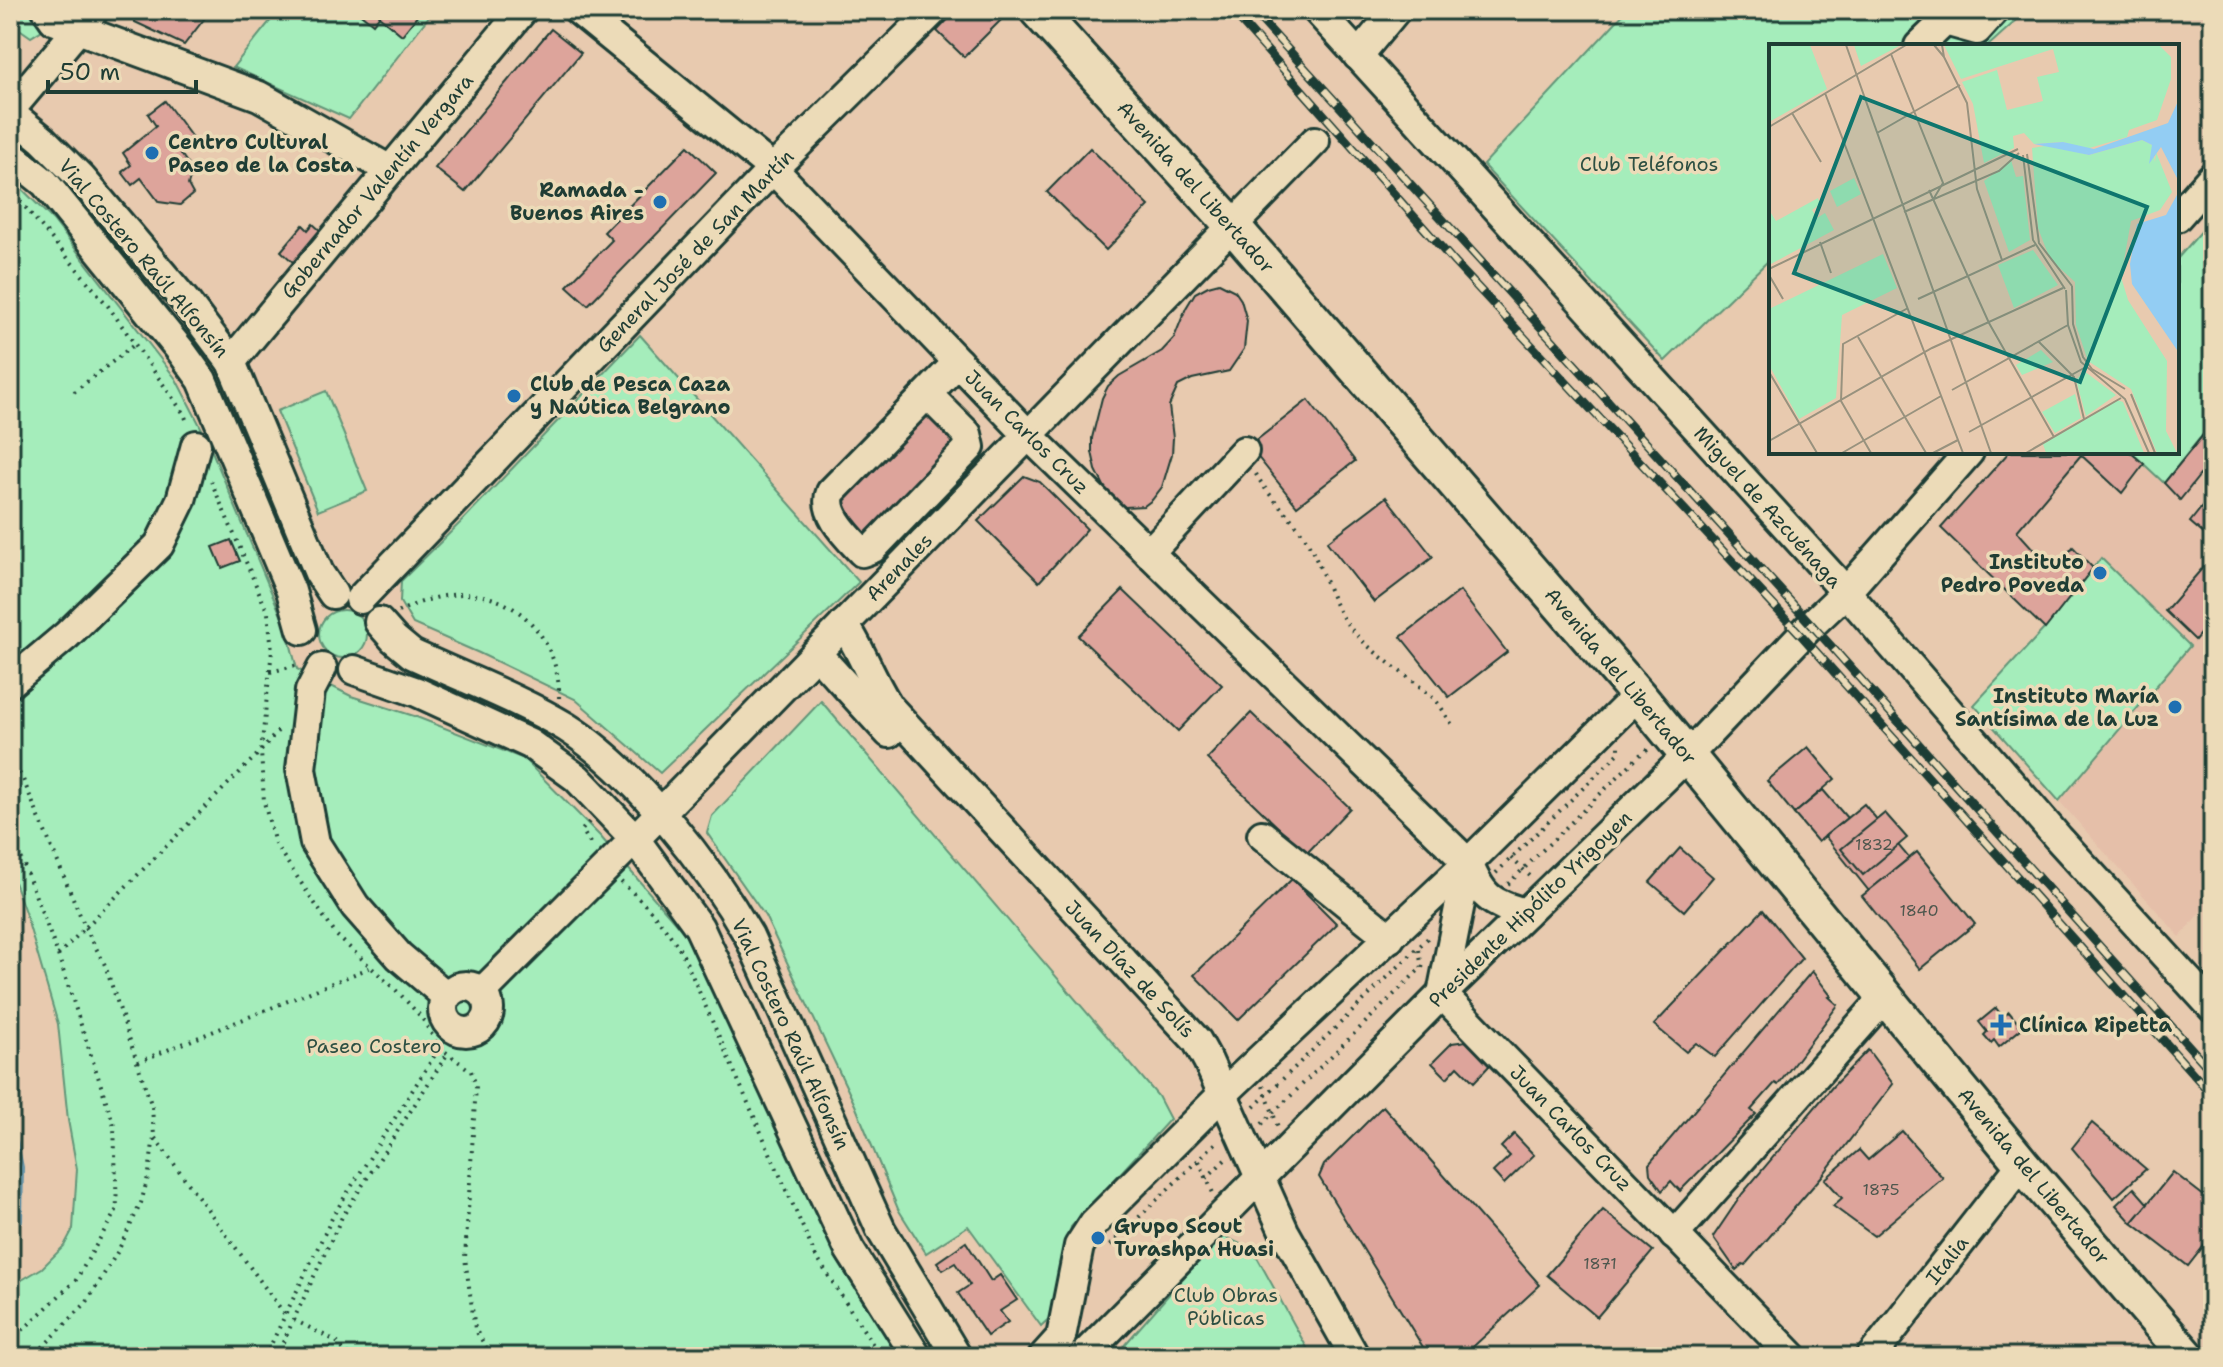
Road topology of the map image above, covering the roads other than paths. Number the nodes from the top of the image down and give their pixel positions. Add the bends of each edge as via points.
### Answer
1 (47, 10) edge
2 (523, 10) edge
3 (578, 10) edge
4 (934, 10) edge
5 (1037, 10) edge
6 (1317, 10) edge
7 (1396, 10) edge
8 (1995, 10) edge
9 (86, 19) edge
10 (1921, 44) edge
11 (1358, 56) junction
12 (10, 112) edge
13 (1315, 141) dead end
14 (10, 155) edge
15 (773, 169) junction
16 (390, 170) junction
17 (2213, 176) edge
18 (2179, 215) edge
19 (1232, 225) junction
20 (231, 362) junction
21 (958, 362) junction
22 (927, 394) junction
23 (1028, 435) junction
24 (196, 445) road end
25 (1244, 451) road end
26 (964, 454) junction
27 (1967, 454) edge
28 (987, 478) junction
29 (883, 538) junction
30 (1149, 553) junction
31 (905, 561) junction
32 (1846, 592) junction
33 (347, 596) junction
34 (379, 622) junction
35 (844, 624) junction
36 (302, 630) junction
37 (816, 653) junction
38 (318, 665) junction
39 (354, 670) junction
40 (10, 683) edge
41 (1630, 703) junction
42 (1688, 755) junction
43 (659, 813) junction
44 (1262, 835) dead end
45 (635, 839) junction
46 (1474, 876) junction
47 (1525, 913) junction
48 (1390, 938) junction
49 (482, 992) junction
50 (446, 996) junction
51 (1885, 997) junction
52 (1434, 1002) junction
53 (2213, 1008) edge
54 (1217, 1101) junction
55 (2022, 1164) junction
56 (1255, 1184) junction
57 (1674, 1235) junction
58 (917, 1357) edge
59 (957, 1357) edge
60 (1043, 1357) edge
61 (1082, 1357) edge
62 (1340, 1357) edge
63 (1355, 1357) edge
64 (1793, 1357) edge
65 (1871, 1357) edge
66 (2188, 1357) edge

1 - 9 street via 54,20
2 - 16 street, Gobernador Valentín Vergara
3 - 15 street, Juan Carlos Cruz
4 - 15 street, General José de San Martín
5 - 19 main road, Avenida del Libertador
6 - 11 street, Miguel de Azcuénaga
7 - 11 street
8 - 10 street via 1977,30 1945,21
9 - 12 street
9 - 16 street via 259,96
11 - 32 street, Miguel de Azcuénaga
12 - 20 street, Vial Costero Raúl Alfonsín via 82,179
13 - 19 street, Arenales
14 - 36 street, Vial Costero Raúl Alfonsín via 45,183 202,380 291,591
15 - 21 street, Juan Carlos Cruz
15 - 33 street, General José de San Martín
16 - 20 street, Gobernador Valentín Vergara
17 - 18 street
19 - 23 street, Arenales
19 - 41 main road, Avenida del Libertador
20 - 33 street, Vial Costero Raúl Alfonsín via 319,573
21 - 22 street
21 - 23 street, Juan Carlos Cruz
22 - 26 street via 970,439
22 - 29 street via 828,497 834,519 862,552
23 - 28 street, Arenales
23 - 30 street, Juan Carlos Cruz
24 - 40 street via 181,500 159,545
25 - 30 street
26 - 28 street
26 - 29 street
27 - 32 street, Presidente Hipólito Yrigoyen
28 - 31 street, Arenales
29 - 31 street
30 - 46 street, Juan Carlos Cruz
31 - 35 street, Arenales
32 - 42 street, Presidente Hipólito Yrigoyen
32 - 53 street, Miguel de Azcuénaga
33 - 34 street via 369,605
33 - 36 street via 321,599 311,607
34 - 39 street via 379,646 365,665
34 - 43 street, Vial Costero Raúl Alfonsín via 412,654 555,721 604,756
35 - 37 street, Arenales
35 - 54 street, Juan Díaz de Solís via 889,707 1197,1041
36 - 38 street via 302,642
37 - 43 street, Arenales
37 - 54 street, Juan Díaz de Solís via 1184,1052
38 - 39 street via 333,672
38 - 50 street via 301,769 315,843 386,961
39 - 45 street, Vial Costero Raúl Alfonsín via 417,692 530,744 561,764
41 - 42 main road, Avenida del Libertador
41 - 46 street
42 - 47 street, Presidente Hipólito Yrigoyen
42 - 51 main road, Avenida del Libertador
43 - 45 street, Arenales
43 - 59 street, Vial Costero Raúl Alfonsín via 749,936 881,1230
44 - 48 street
45 - 49 street, Arenales
45 - 58 street, Vial Costero Raúl Alfonsín via 699,927 849,1249
46 - 47 street, Juan Carlos Cruz via 1502,906
46 - 48 street via 1413,916
46 - 52 street via 1459,909
47 - 52 street, Presidente Hipólito Yrigoyen
48 - 54 street
49 - 50 street via 463,986
49 - 50 street via 489,1008 484,1024 446,1043
51 - 55 main road, Avenida del Libertador
51 - 57 street
52 - 56 street, Presidente Hipólito Yrigoyen
52 - 57 street, Juan Carlos Cruz
54 - 56 street, Juan Díaz de Solís
54 - 60 street via 1086,1234 1061,1337
55 - 65 street, Italia
55 - 66 main road, Avenida del Libertador
56 - 61 street, Presidente Hipólito Yrigoyen
56 - 62 street, Juan Díaz de Solís via 1275,1240
56 - 63 street, Juan Díaz de Solís
57 - 64 street, Juan Carlos Cruz

